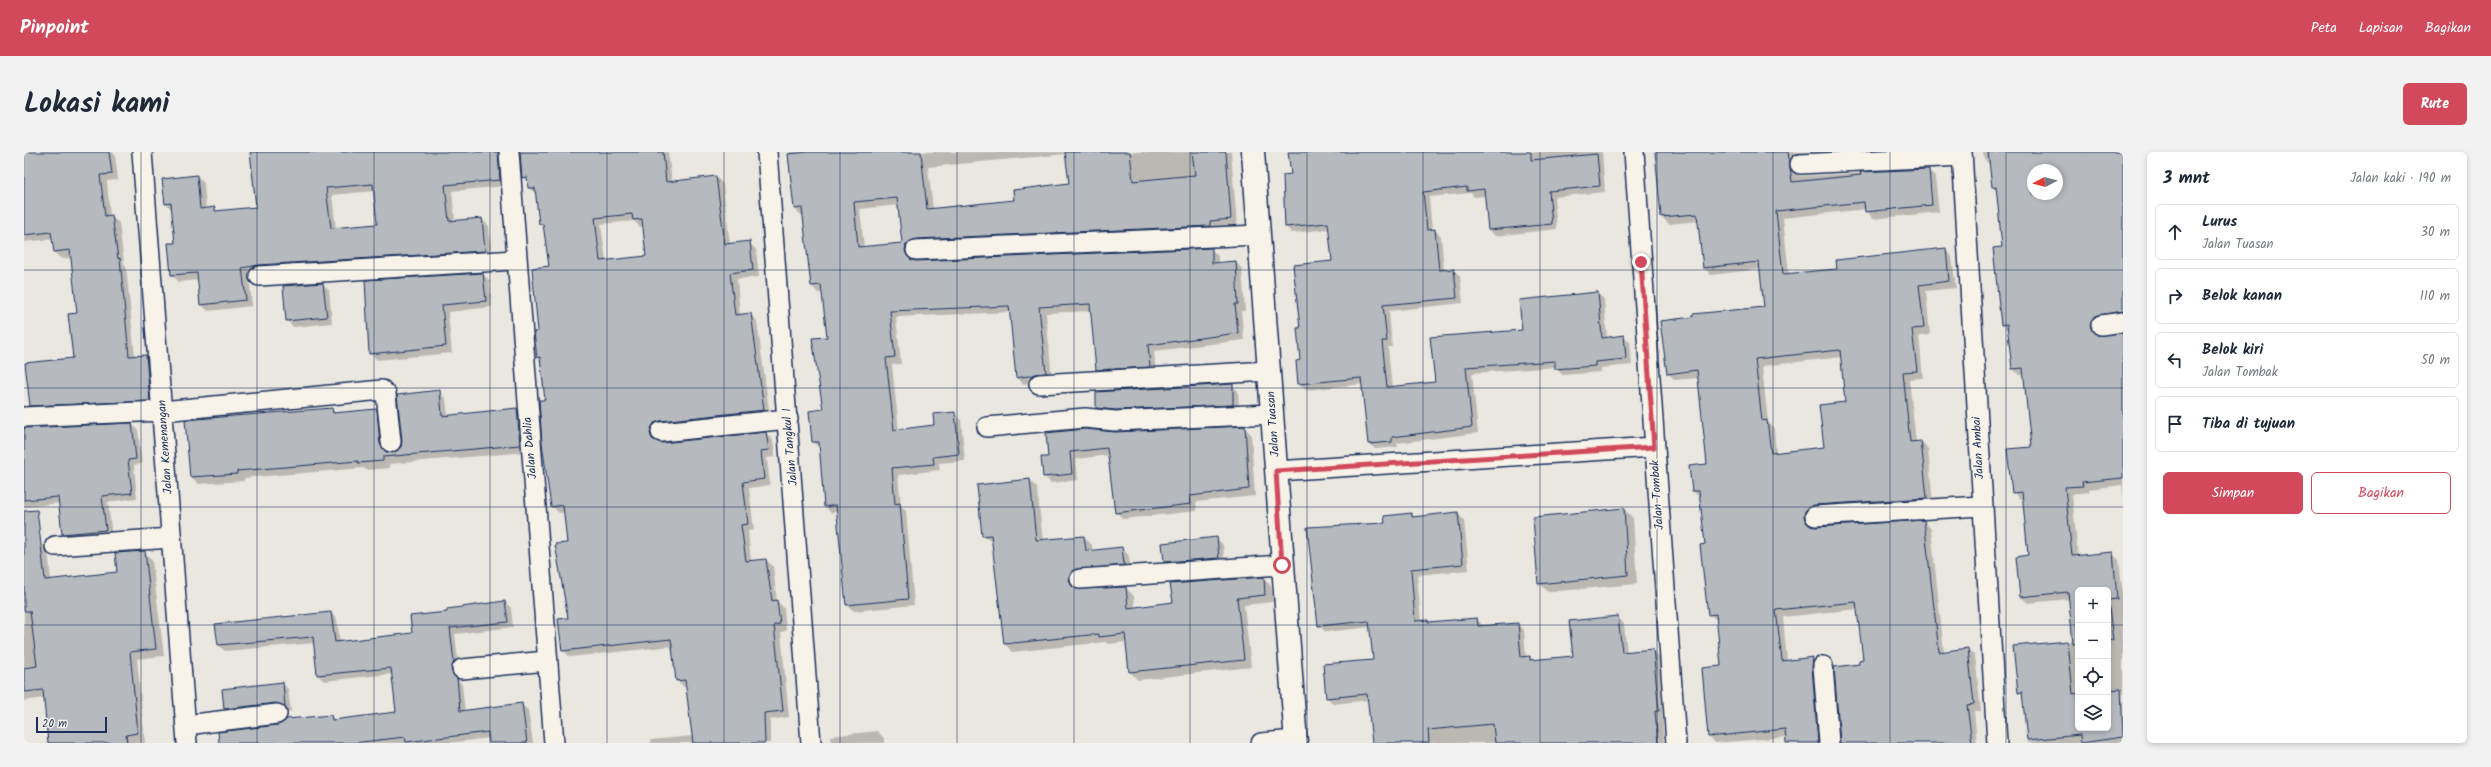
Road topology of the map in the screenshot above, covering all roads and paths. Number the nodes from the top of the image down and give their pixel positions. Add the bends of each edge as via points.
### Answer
1 (142, 152) edge
2 (509, 152) edge
3 (767, 152) edge
4 (1253, 152) edge
5 (1634, 152) edge
6 (1962, 154) edge
7 (1800, 164) dead end
8 (1258, 235) junction
9 (916, 250) dead end
10 (516, 260) junction
11 (259, 276) dead end
12 (2123, 322) edge
13 (2101, 325) dead end
14 (1269, 371) junction
15 (1039, 384) dead end
16 (162, 411) junction
17 (1272, 414) junction
18 (24, 417) edge
19 (788, 419) junction
20 (987, 427) dead end
21 (661, 432) dead end
22 (391, 442) dead end
23 (1654, 447) junction
24 (1276, 471) junction
25 (1981, 506) junction
26 (1815, 516) dead end
27 (171, 538) junction
28 (55, 546) dead end
29 (1282, 565) junction
30 (1080, 579) dead end
31 (547, 661) junction
32 (1823, 666) dead end
33 (462, 669) dead end
34 (277, 714) dead end
35 (186, 734) edge
36 (1296, 742) edge
37 (554, 743) edge
38 (811, 743) edge
39 (1261, 743) edge
40 (1676, 743) edge
41 (1829, 743) edge
42 (1997, 743) edge

1 - 16 street, Jalan Kemenangan
2 - 10 street, Jalan Dahlia
3 - 19 street, Jalan Tangkul I
4 - 8 street, Jalan Tuasan
5 - 23 street, Jalan Tombak
6 - 7 street
6 - 25 street, Jalan Ambai
8 - 9 street
8 - 14 street, Jalan Tuasan
10 - 11 street
10 - 31 street, Jalan Dahlia
12 - 13 street
14 - 15 street
14 - 17 street, Jalan Tuasan
16 - 18 street
16 - 22 street via 382,390 386,394
16 - 27 street, Jalan Kemenangan
17 - 20 street via 1115,421 1085,418
17 - 24 street, Jalan Tuasan
19 - 21 street
19 - 38 street, Jalan Tangkul I
23 - 24 street
23 - 40 street, Jalan Tombak
24 - 29 street, Jalan Tuasan
25 - 26 street
25 - 42 street, Jalan Ambai
27 - 28 street
27 - 35 street, Jalan Kemenangan
29 - 30 street
29 - 36 street, Jalan Tuasan
31 - 33 street
31 - 37 street, Jalan Dahlia
32 - 41 street
34 - 35 street
36 - 39 street

